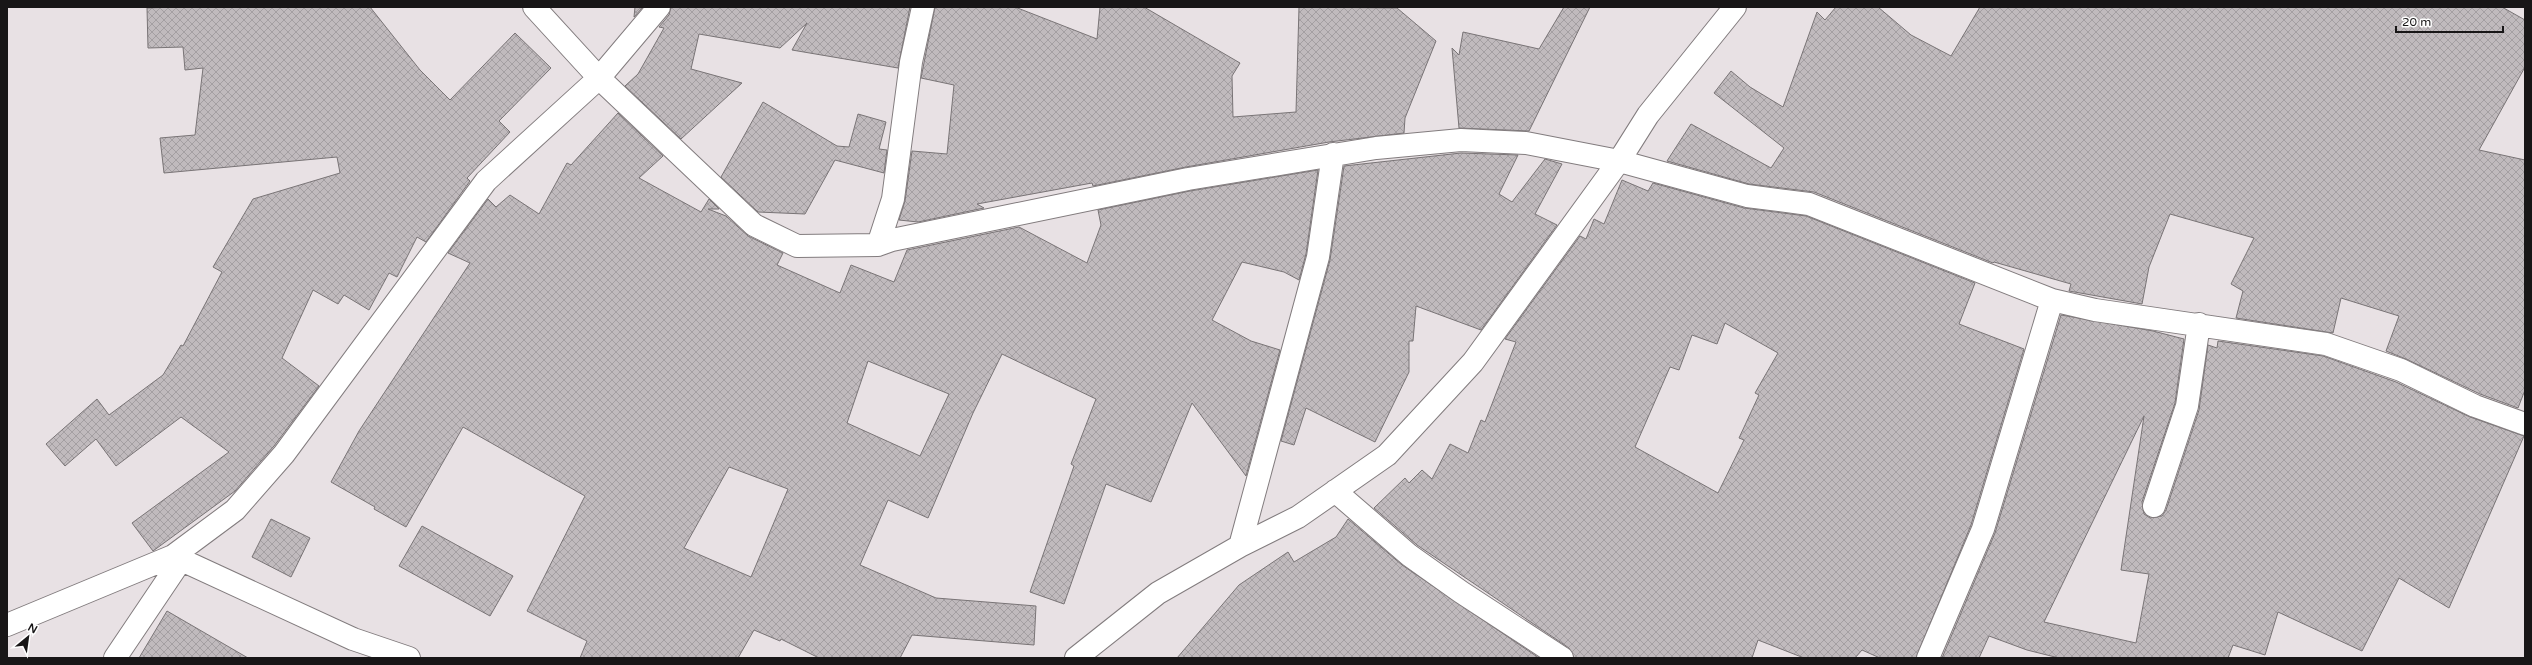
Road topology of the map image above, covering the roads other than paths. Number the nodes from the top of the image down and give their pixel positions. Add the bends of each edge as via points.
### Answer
1 (534, 7) edge
2 (659, 7) edge
3 (924, 7) edge
4 (1735, 7) edge
5 (599, 78) junction
6 (1333, 154) junction
7 (1619, 161) junction
8 (878, 245) junction
9 (2052, 300) junction
10 (2199, 324) junction
11 (2525, 424) edge
12 (1335, 491) junction
13 (2154, 506) dead end
14 (1240, 546) junction
15 (177, 558) junction
16 (7, 625) edge
17 (115, 658) edge
18 (409, 658) edge
19 (1076, 658) edge
20 (1562, 658) edge
21 (1928, 658) edge

1 - 5 street
2 - 5 street
3 - 8 street via 911,62 893,200
4 - 7 street via 1648,115
5 - 8 street via 754,225 798,246
5 - 15 street via 486,181 284,454 235,510
6 - 7 street via 1461,140 1526,143
6 - 8 street via 1188,179
6 - 14 street via 1318,257
7 - 9 street via 1747,196 1809,204
7 - 12 street via 1472,362 1387,455
9 - 10 street via 2095,310
9 - 21 street via 1983,529
10 - 11 street via 2326,344 2401,370 2475,406
10 - 13 street via 2187,406
12 - 14 street via 1298,518
12 - 20 street via 1409,555
14 - 19 street via 1158,593
15 - 16 street
15 - 17 street
15 - 18 street via 353,639

